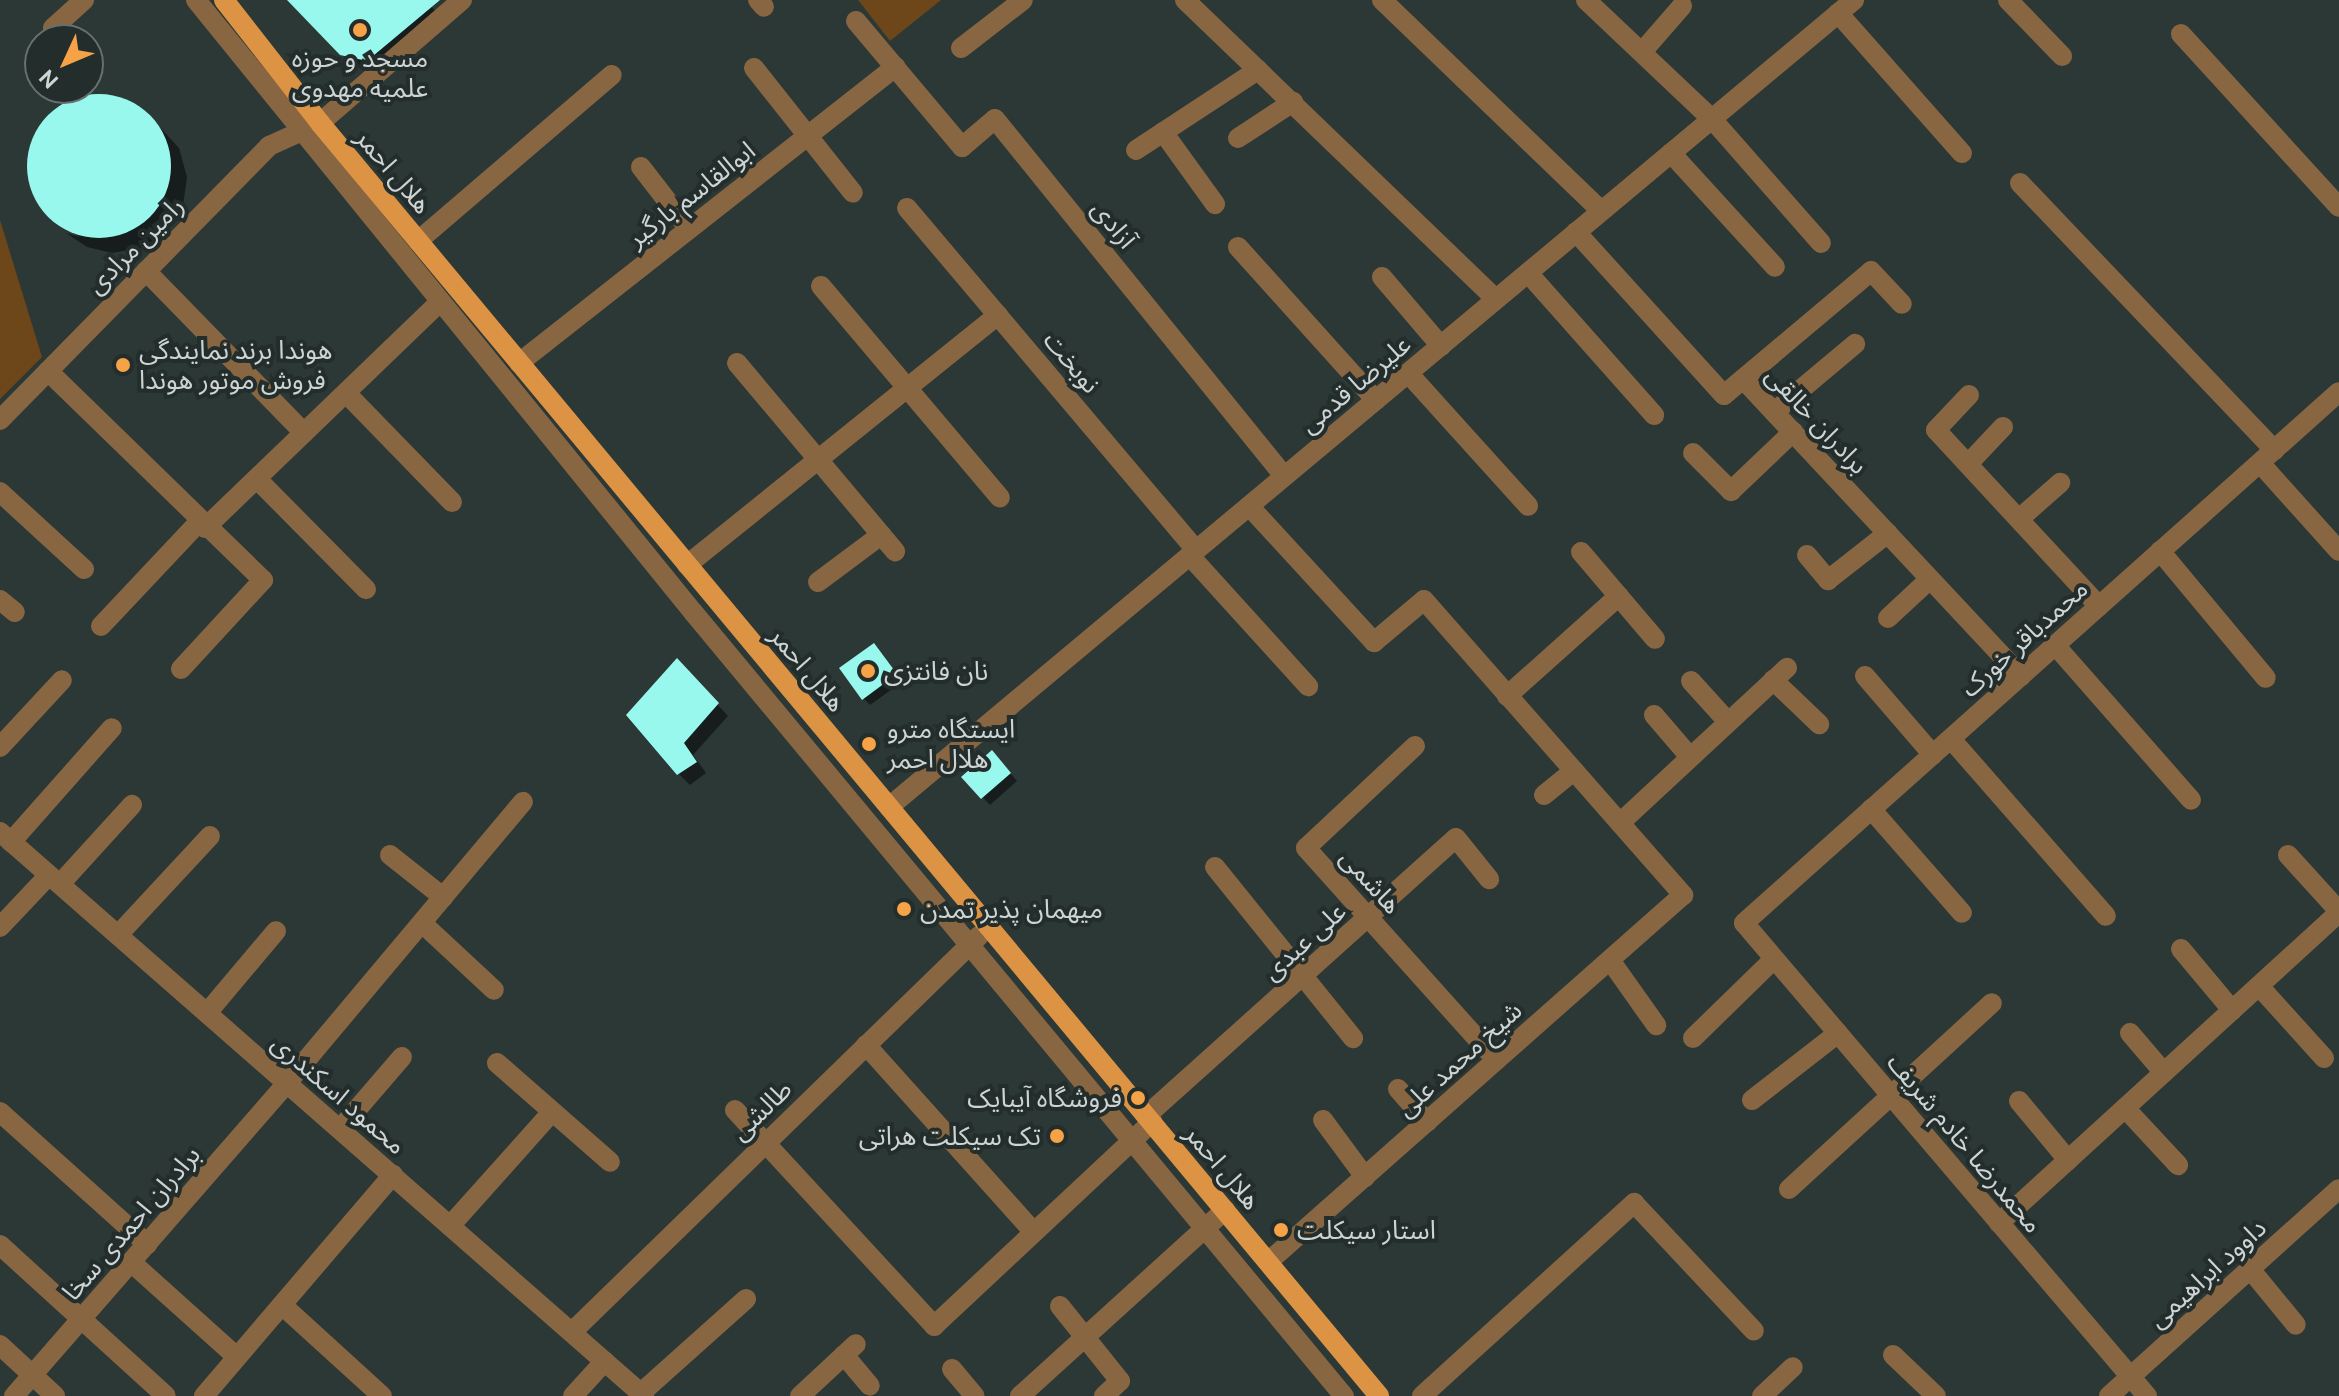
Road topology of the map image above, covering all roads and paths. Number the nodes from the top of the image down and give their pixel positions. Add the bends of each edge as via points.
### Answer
1 (84, 0) edge
2 (196, 0) edge
3 (224, 0) edge
4 (462, 0) edge
5 (1023, 0) edge
6 (1185, 0) edge
7 (1382, 0) edge
8 (1586, 0) edge
9 (2008, 0) edge
10 (1848, 4) edge
11 (1682, 6) dead end
12 (856, 21) dead end
13 (57, 24) edge
14 (2181, 34) dead end
15 (961, 48) dead end
16 (1642, 52) junction
17 (2062, 56) dead end
18 (895, 67) junction
19 (754, 68) dead end
20 (1258, 70) junction
21 (612, 75) dead end
22 (1293, 102) junction
23 (1712, 119) junction
24 (320, 123) junction
25 (299, 132) junction
26 (1163, 132) junction
27 (808, 135) junction
28 (1238, 138) dead end
29 (1136, 150) dead end
30 (1671, 153) junction
31 (1962, 153) dead end
32 (641, 167) dead end
33 (2020, 183) dead end
34 (853, 193) dead end
35 (1215, 204) dead end
36 (2339, 207) edge
37 (907, 208) dead end
38 (1601, 211) junction
39 (689, 229) junction
40 (1576, 232) junction
41 (418, 241) junction
42 (1821, 243) dead end
43 (1238, 247) dead end
44 (1775, 267) dead end
45 (146, 271) junction
46 (1528, 273) junction
47 (1382, 277) dead end
48 (821, 286) dead end
49 (1496, 299) junction
50 (439, 303) junction
51 (1902, 304) dead end
52 (998, 315) junction
53 (1855, 344) dead end
54 (1441, 346) junction
55 (519, 363) junction
56 (737, 363) dead end
57 (48, 371) junction
58 (1408, 373) junction
59 (1743, 379) junction
60 (907, 388) junction
61 (2339, 392) edge
62 (346, 393) junction
63 (1969, 395) dead end
64 (1376, 400) junction
65 (1774, 412) junction
66 (1654, 415) dead end
67 (0, 420) edge
68 (2003, 427) dead end
69 (1793, 432) junction
70 (304, 433) junction
71 (1693, 453) dead end
72 (2267, 457) junction
73 (818, 459) junction
74 (1968, 464) junction
75 (1284, 476) junction
76 (257, 479) junction
77 (2060, 483) dead end
78 (0, 492) edge
79 (1000, 498) dead end
80 (452, 502) dead end
81 (1249, 506) junction
82 (1528, 506) dead end
83 (2019, 519) junction
84 (202, 525) junction
85 (1888, 533) junction
86 (881, 535) junction
87 (895, 551) dead end
88 (2160, 551) junction
89 (2339, 551) edge
90 (1581, 552) dead end
91 (1193, 553) junction
92 (1807, 555) dead end
93 (687, 565) junction
94 (84, 569) dead end
95 (1930, 579) junction
96 (818, 582) dead end
97 (366, 589) dead end
98 (1619, 596) junction
99 (2099, 606) junction
100 (1888, 618) dead end
101 (101, 626) dead end
102 (1655, 639) dead end
103 (2055, 645) junction
104 (181, 669) dead end
105 (1865, 676) dead end
106 (2021, 676) junction
107 (2266, 678) dead end
108 (62, 680) dead end
109 (1691, 681) dead end
110 (1308, 686) dead end
111 (1507, 696) junction
112 (1654, 715) dead end
113 (1728, 722) junction
114 (1819, 724) dead end
115 (112, 728) dead end
116 (1951, 739) junction
117 (1415, 746) dead end
118 (0, 747) edge
119 (1933, 755) junction
120 (1690, 757) junction
121 (1574, 771) junction
122 (1544, 795) dead end
123 (2191, 800) dead end
124 (523, 802) dead end
125 (132, 805) dead end
126 (889, 807) junction
127 (1871, 809) junction
128 (1620, 823) junction
129 (210, 836) dead end
130 (6, 837) edge
131 (390, 855) dead end
132 (2288, 855) dead end
133 (1215, 867) dead end
134 (1489, 879) dead end
135 (54, 880) junction
136 (443, 897) junction
137 (2339, 912) edge
138 (1962, 913) dead end
139 (2106, 916) dead end
140 (1368, 917) junction
141 (422, 923) junction
142 (1744, 923) joint
143 (988, 926) junction
144 (0, 927) edge
145 (276, 931) dead end
146 (118, 935) junction
147 (970, 945) junction
148 (2181, 949) dead end
149 (1774, 959) junction
150 (1610, 960) junction
151 (1304, 975) junction
152 (2259, 986) junction
153 (494, 990) dead end
154 (1992, 1003) dead end
155 (2232, 1010) junction
156 (207, 1013) junction
157 (1656, 1025) dead end
158 (1838, 1033) junction
159 (2130, 1033) dead end
160 (1353, 1038) dead end
161 (1693, 1038) dead end
162 (866, 1045) junction
163 (402, 1057) dead end
164 (2324, 1058) dead end
165 (1496, 1060) junction
166 (497, 1063) dead end
167 (2164, 1073) junction
168 (287, 1083) junction
169 (1398, 1089) dead end
170 (1889, 1094) junction
171 (1752, 1100) dead end
172 (2019, 1101) dead end
173 (2125, 1108) junction
174 (735, 1110) dead end
175 (0, 1112) edge
176 (552, 1112) junction
177 (1149, 1119) junction
178 (1323, 1120) dead end
179 (1427, 1122) junction
180 (340, 1129) junction
181 (1133, 1140) junction
182 (765, 1142) junction
183 (2068, 1160) junction
184 (610, 1162) dead end
185 (2178, 1165) dead end
186 (393, 1175) junction
187 (1365, 1177) junction
188 (1789, 1189) dead end
189 (2339, 1189) edge
190 (1225, 1210) junction
191 (1999, 1223) junction
192 (450, 1226) junction
193 (1205, 1228) junction
194 (1034, 1232) junction
195 (147, 1244) junction
196 (0, 1245) edge
197 (131, 1262) junction
198 (1268, 1262) junction
199 (2250, 1269) junction
200 (746, 1299) dead end
201 (282, 1305) junction
202 (1060, 1306) dead end
203 (81, 1319) junction
204 (2296, 1325) dead end
205 (1754, 1331) dead end
206 (572, 1332) junction
207 (1084, 1336) junction
208 (0, 1345) edge
209 (1893, 1355) dead end
210 (237, 1357) junction
211 (605, 1361) junction
212 (1793, 1367) dead end
213 (952, 1369) dead end
214 (32, 1375) junction
215 (2130, 1377) junction
216 (870, 1386) dead end
217 (1126, 1389) edge
218 (643, 1395) edge
219 (14, 1396) edge
220 (55, 1396) edge
221 (166, 1396) edge
222 (204, 1396) edge
223 (382, 1396) edge
224 (573, 1396) edge
225 (800, 1396) edge
226 (975, 1396) edge
227 (1020, 1396) edge
228 (1104, 1396) edge
229 (1344, 1396) edge
230 (1379, 1396) edge
231 (1422, 1396) edge
232 (1762, 1396) edge
233 (1936, 1396) edge
234 (2109, 1396) edge
235 (2147, 1396) edge

1 - 13 street
2 - 25 street
3 - 24 main road, هلال احمر
4 - 24 street, رامین مرادی
5 - 15 street
6 - 20 street
7 - 38 street
8 - 16 street
9 - 17 street
10 - 23 street, علیرضا قدمی
10 - 31 street
11 - 16 street
12 - 18 street
14 - 36 street
16 - 23 street
18 - 27 street, ابوالقاسم بارگیر
18 - 75 street, آزادی via 962,147 995,119
19 - 27 street
20 - 22 street
20 - 26 street
21 - 41 street
22 - 28 street
22 - 49 street
23 - 30 street, علیرضا قدمی
23 - 42 street
24 - 25 street, رامین مرادی
24 - 41 main road, هلال احمر
25 - 45 street, رامین مرادی via 269,146
25 - 50 street
26 - 29 street
26 - 35 street
27 - 34 street
27 - 39 street, ابوالقاسم بارگیر
30 - 38 street, علیرضا قدمی
30 - 44 street
32 - 39 street
33 - 72 street
37 - 52 street, نوبخت
38 - 40 street, علیرضا قدمی
39 - 55 street, ابوالقاسم بارگیر
40 - 46 street, علیرضا قدمی
40 - 59 street, برادران خالقی via 1724,395
41 - 55 main road, هلال احمر
43 - 64 street
45 - 57 street, رامین مرادی
45 - 70 street
46 - 49 street, علیرضا قدمی
46 - 66 street
47 - 54 street
48 - 60 street
49 - 54 street, علیرضا قدمی
50 - 62 street
50 - 147 street
51 - 59 street via 1871,271
52 - 60 street
52 - 91 street, نوبخت
53 - 65 street
54 - 58 street, علیرضا قدمی
55 - 93 main road, هلال احمر
56 - 73 street
57 - 67 street, رامین مرادی
57 - 84 street
58 - 64 street, علیرضا قدمی
58 - 82 street
59 - 65 street, برادران خالقی
60 - 73 street
60 - 79 street
61 - 72 street, محمدباقر خورک
62 - 70 street
62 - 80 street
63 - 74 street via 1936,430
64 - 75 street, علیرضا قدمی
65 - 69 street, برادران خالقی
68 - 74 street
69 - 71 street via 1731,491
69 - 85 street, برادران خالقی
70 - 76 street
72 - 88 street, محمدباقر خورک
72 - 89 street
73 - 86 street
73 - 93 street
74 - 83 street
75 - 81 street, علیرضا قدمی
76 - 84 street
76 - 97 street
77 - 83 street
78 - 94 street
81 - 91 street, علیرضا قدمی
81 - 111 street via 1374,642 1424,600
83 - 99 street
84 - 101 street
84 - 104 street via 263,580
85 - 92 street via 1828,580
85 - 95 street, برادران خالقی
86 - 87 street
86 - 96 street
88 - 99 street, محمدباقر خورک
88 - 107 street
90 - 98 street
91 - 110 street, نوبخت
91 - 126 street, علیرضا قدمی
93 - 126 main road, هلال احمر
95 - 100 street
95 - 106 street, برادران خالقی
98 - 102 street
98 - 111 street
99 - 103 street, محمدباقر خورک
103 - 106 street, محمدباقر خورک
103 - 123 street
105 - 119 street
106 - 116 street, محمدباقر خورک
108 - 118 street
109 - 113 street
111 - 121 street
112 - 120 street
113 - 114 street via 1780,674
113 - 120 street
115 - 130 street
116 - 119 street, محمدباقر خورک
116 - 139 street
117 - 140 street, هاشمی via 1306,848
119 - 127 street, محمدباقر خورک
120 - 128 street
121 - 122 street
121 - 128 street
124 - 136 street, برادران احمدی سخا
125 - 135 street
126 - 143 main road, هلال احمر
127 - 138 street
127 - 142 street, محمدباقر خورک
128 - 150 street, شیخ محمد علی via 1683,895
129 - 146 street
130 - 135 street, محمود اسکندری
131 - 136 street
132 - 137 street
133 - 151 street
134 - 140 street, علی عبدی via 1456,838
135 - 144 street
135 - 146 street, محمود اسکندری
136 - 141 street, برادران احمدی سخا
137 - 152 street
140 - 151 street, علی عبدی
140 - 165 street, هاشمی
141 - 153 street
141 - 168 street, برادران احمدی سخا
142 - 149 street, محمدرضا خادم شریف
143 - 147 street, طالشی
143 - 177 main road, هلال احمر
145 - 156 street
146 - 156 street, محمود اسکندری
147 - 162 street, طالشی
147 - 181 street
148 - 155 street
149 - 158 street, محمدرضا خادم شریف
149 - 161 street
150 - 157 street
150 - 165 street, شیخ محمد علی
151 - 160 street
151 - 177 street, علی عبدی
152 - 155 street
152 - 164 street
154 - 170 street
155 - 167 street
156 - 168 street, محمود اسکندری
158 - 170 street, محمدرضا خادم شریف
158 - 171 street
159 - 167 street
162 - 182 street, طالشی
162 - 194 street
163 - 180 street
165 - 179 street, شیخ محمد علی
166 - 176 street
167 - 173 street
168 - 180 street, محمود اسکندری
168 - 195 street, برادران احمدی سخا
169 - 179 street
170 - 188 street
170 - 191 street, محمدرضا خادم شریف
172 - 183 street
173 - 183 street
173 - 185 street
174 - 182 street
175 - 195 street
176 - 184 street
176 - 192 street
177 - 181 street, علی عبدی
177 - 190 main road, هلال احمر
178 - 187 street
179 - 187 street, شیخ محمد علی
180 - 186 street, محمود اسکندری
181 - 193 street
181 - 194 street, علی عبدی
182 - 194 street, علی عبدی via 934,1326
182 - 206 street, طالشی
183 - 191 street
186 - 192 street, محمود اسکندری
186 - 201 street
187 - 198 street, شیخ محمد علی
189 - 199 street, داوود ابراهیمی
190 - 193 street
190 - 198 main road, هلال احمر
191 - 215 street, محمدرضا خادم شریف
192 - 206 street, محمود اسکندری
193 - 207 street
193 - 229 street
195 - 197 street, برادران احمدی سخا
196 - 203 street
197 - 203 street, برادران احمدی سخا
197 - 210 street
198 - 230 main road, هلال احمر
199 - 204 street
199 - 215 street, داوود ابراهیمی
200 - 218 street
201 - 210 street
201 - 223 street
202 - 207 street
203 - 214 street, برادران احمدی سخا
203 - 221 street
205 - 231 street via 1634,1203
206 - 211 street, محمود اسکندری
207 - 217 street
207 - 227 street
208 - 214 street
209 - 233 street
210 - 222 street
211 - 218 street, محمود اسکندری
211 - 224 street
212 - 232 street
213 - 226 street
214 - 219 street, برادران احمدی سخا
214 - 220 street
215 - 234 street, داوود ابراهیمی
215 - 235 street, محمدرضا خادم شریف
216 - 225 street via 850,1350
217 - 228 street

